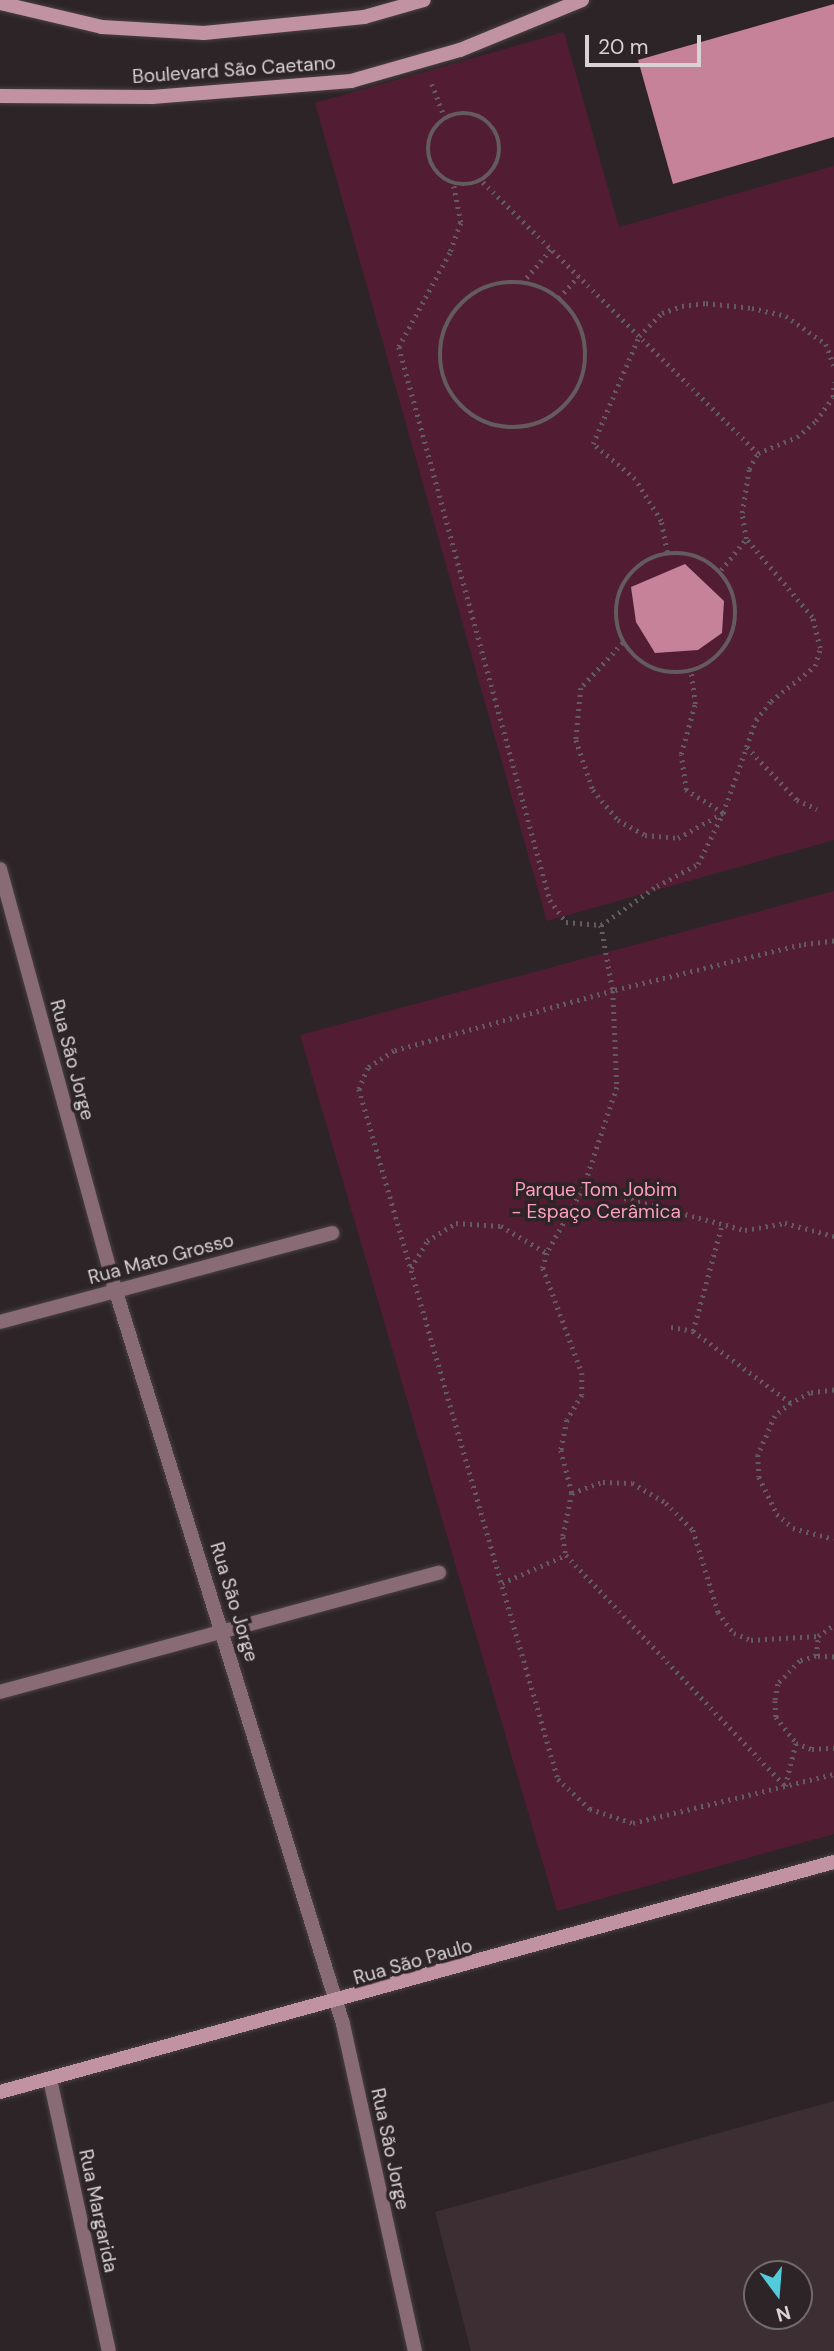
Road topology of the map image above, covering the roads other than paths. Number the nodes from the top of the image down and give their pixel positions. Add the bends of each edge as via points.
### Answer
1 (424, 0) edge
2 (582, 0) edge
3 (0, 3) edge
4 (0, 96) edge
5 (0, 869) edge
6 (332, 1233) dead end
7 (116, 1292) junction
8 (0, 1322) edge
9 (439, 1573) dead end
10 (223, 1632) junction
11 (0, 1692) edge
12 (834, 1862) edge
13 (337, 2003) junction
14 (50, 2079) junction
15 (0, 2092) edge
16 (109, 2351) edge
17 (415, 2351) edge

1 - 3 street, Boulevard São Caetano via 364,17 204,33 102,27
2 - 4 street, Boulevard São Caetano via 460,50 351,81 152,97
5 - 7 street, Rua São Jorge
6 - 7 street, Rua Mato Grosso
7 - 8 street, Rua Mato Grosso
7 - 10 street, Rua São Jorge
9 - 10 street
10 - 11 street
10 - 13 street, Rua São Jorge
12 - 13 street, Rua São Paulo
13 - 14 street, Rua São Paulo
13 - 17 street, Rua São Jorge
14 - 15 street, Rua São Paulo
14 - 16 street, Rua Margarida

